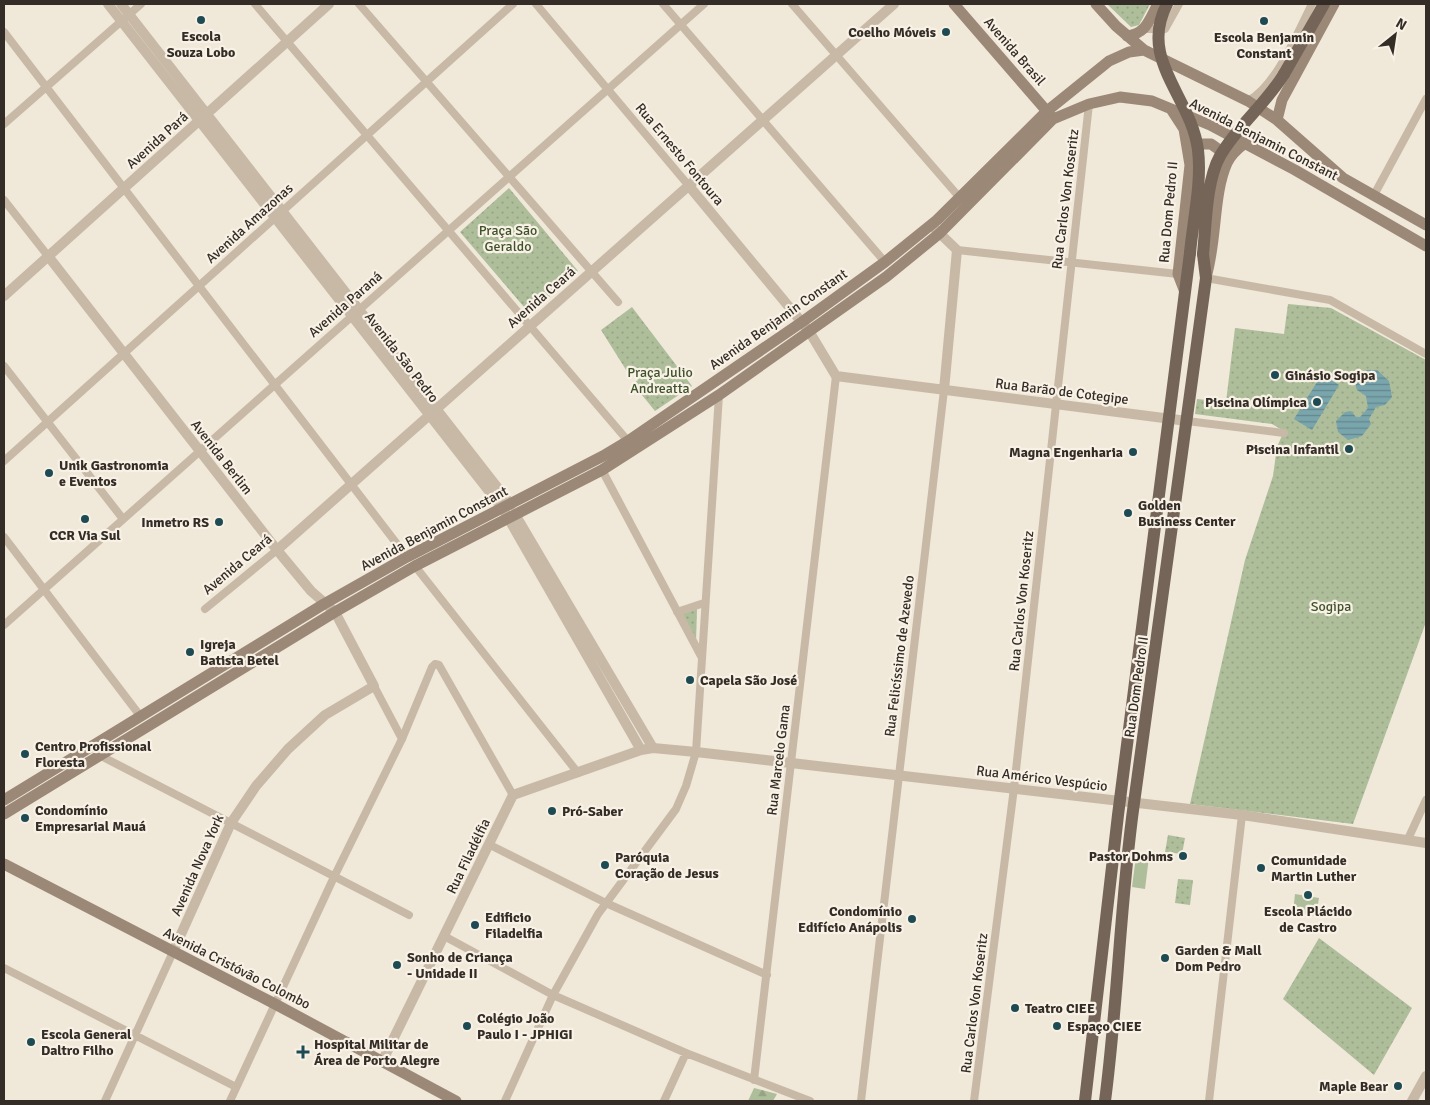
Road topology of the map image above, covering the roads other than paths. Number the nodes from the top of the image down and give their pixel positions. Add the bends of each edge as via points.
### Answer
1 (108, 4) edge
2 (121, 4) edge
3 (141, 4) edge
4 (255, 4) edge
5 (329, 4) edge
6 (359, 4) edge
7 (513, 4) edge
8 (536, 4) edge
9 (663, 4) edge
10 (704, 4) edge
11 (792, 4) edge
12 (894, 4) edge
13 (954, 4) edge
14 (1096, 4) edge
15 (1158, 4) edge
16 (1167, 4) edge
17 (1179, 4) edge
18 (1312, 4) edge
19 (1324, 4) edge
20 (1334, 4) edge
21 (125, 18) junction
22 (680, 25) junction
23 (1146, 29) junction
24 (4, 32) edge
25 (1127, 36) junction
26 (287, 41) junction
27 (1144, 50) junction
28 (836, 55) junction
29 (426, 81) junction
30 (46, 87) junction
31 (608, 89) junction
32 (1426, 99) edge
33 (1248, 101) junction
34 (1089, 104) junction
35 (1170, 108) junction
36 (1050, 115) junction
37 (203, 117) junction
38 (763, 120) junction
39 (1277, 120) junction
40 (4, 124) edge
41 (367, 134) junction
42 (1245, 143) junction
43 (1188, 144) junction
44 (1230, 157) junction
45 (510, 177) junction
46 (688, 186) junction
47 (124, 188) junction
48 (1374, 195) junction
49 (960, 198) junction
50 (4, 200) edge
51 (278, 213) junction
52 (1426, 225) edge
53 (936, 229) junction
54 (449, 231) junction
55 (1426, 246) edge
56 (957, 250) junction
57 (48, 256) junction
58 (885, 262) junction
59 (1070, 263) junction
60 (592, 271) junction
61 (1178, 274) junction
62 (1206, 278) junction
63 (198, 286) junction
64 (1185, 292) junction
65 (4, 296) edge
66 (618, 302) dead end
67 (354, 312) junction
68 (530, 326) junction
69 (806, 327) junction
70 (124, 353) junction
71 (1426, 354) edge
72 (4, 366) edge
73 (836, 376) junction
74 (274, 384) junction
75 (944, 390) junction
76 (719, 395) junction
77 (1056, 404) junction
78 (432, 412) junction
79 (1168, 418) junction
80 (1187, 421) junction
81 (48, 423) junction
82 (1284, 433) dead end
83 (628, 441) junction
84 (200, 451) junction
85 (4, 462) edge
86 (602, 470) junction
87 (351, 484) junction
88 (510, 512) junction
89 (122, 520) junction
90 (4, 537) edge
91 (277, 550) junction
92 (411, 562) junction
93 (44, 590) junction
94 (704, 603) junction
95 (324, 604) junction
96 (205, 609) dead end
97 (335, 612) junction
98 (677, 612) junction
99 (4, 625) edge
100 (702, 658) junction
101 (374, 686) junction
102 (623, 708) junction
103 (141, 717) junction
104 (402, 739) junction
105 (653, 748) junction
106 (641, 750) junction
107 (696, 752) junction
108 (100, 756) junction
109 (791, 764) junction
110 (578, 773) junction
111 (898, 775) junction
112 (1014, 788) junction
113 (513, 794) junction
114 (4, 800) edge
115 (1426, 800) edge
116 (1120, 801) junction
117 (1134, 802) junction
118 (4, 814) edge
119 (1242, 815) junction
120 (231, 823) junction
121 (1408, 838) junction
122 (1426, 843) edge
123 (490, 845) junction
124 (4, 864) edge
125 (334, 876) junction
126 (606, 902) junction
127 (409, 915) dead end
128 (444, 936) junction
129 (173, 952) junction
130 (4, 968) edge
131 (767, 974) junction
132 (553, 995) junction
133 (275, 1004) junction
134 (134, 1034) junction
135 (686, 1053) junction
136 (382, 1062) junction
137 (1426, 1076) edge
138 (754, 1080) junction
139 (236, 1087) junction
140 (105, 1101) edge
141 (230, 1101) edge
142 (456, 1101) edge
143 (505, 1101) edge
144 (664, 1101) edge
145 (810, 1101) edge
146 (861, 1101) edge
147 (974, 1101) edge
148 (1085, 1101) edge
149 (1105, 1101) edge
150 (1209, 1101) edge
151 (1412, 1101) edge

1 - 21 street, Avenida São Pedro
2 - 21 street, Avenida São Pedro
3 - 21 street
4 - 26 street
5 - 26 street, Avenida Pará
6 - 29 street
7 - 29 street, Avenida Amazonas
8 - 31 street, Rua Ernesto Fontoura
9 - 22 street
10 - 22 street, Avenida Paraná
11 - 28 street
12 - 28 street, Avenida Ceará
13 - 36 main road, Avenida Brasil
14 - 25 main road
15 - 23 main road
16 - 64 main road, Rua Dom Pedro II, bridge via 1157,31 1158,52 1170,82 1185,106 1198,151
17 - 23 street via 1165,29
18 - 33 street via 1269,82 1258,96
19 - 62 main road, Rua Dom Pedro II, bridge via 1272,94 1230,140 1219,158 1212,180 1203,254
20 - 39 main road via 1282,100
21 - 30 street
21 - 37 street, Avenida São Pedro
22 - 31 street, Avenida Paraná
22 - 38 street
23 - 25 main road
24 - 30 street
25 - 27 main road
26 - 37 street, Avenida Pará
26 - 41 street
27 - 33 main road, Avenida Benjamin Constant
27 - 36 main road, Avenida Benjamin Constant via 1128,52 1109,61
28 - 38 street, Avenida Ceará
28 - 49 street
29 - 41 street, Avenida Amazonas
29 - 45 street
30 - 40 street
30 - 47 street
31 - 45 street, Avenida Paraná
31 - 46 street, Rua Ernesto Fontoura
32 - 48 street
33 - 39 main road, Avenida Benjamin Constant
34 - 35 main road, Avenida Benjamin Constant via 1120,97 1152,101
34 - 36 main road, Avenida Benjamin Constant
34 - 59 street, Rua Carlos Von Koseritz
35 - 42 main road, Avenida Benjamin Constant
35 - 43 main road, Rua Dom Pedro II via 1184,129
36 - 49 main road, Avenida Benjamin Constant
36 - 53 main road, Avenida Benjamin Constant
37 - 47 street, Avenida Pará
37 - 51 street, Avenida São Pedro
38 - 46 street, Avenida Ceará
38 - 58 street
39 - 48 main road, Avenida Benjamin Constant via 1343,178
41 - 51 street, Avenida Amazonas
41 - 54 street
42 - 44 main road, Rua Dom Pedro II
42 - 55 main road, Avenida Benjamin Constant
43 - 44 main road via 1211,144
43 - 61 main road, Rua Dom Pedro II via 1190,165
44 - 62 main road, Rua Dom Pedro II via 1221,184 1213,256
45 - 54 street, Avenida Paraná
45 - 60 street
46 - 60 street, Avenida Ceará
46 - 69 street, Rua Ernesto Fontoura
47 - 57 street, Avenida Pará
47 - 63 street
48 - 52 main road, Avenida Benjamin Constant
49 - 53 main road, Avenida Benjamin Constant
50 - 57 street, Avenida Berlim
51 - 63 street, Avenida Amazonas
51 - 67 street, Avenida São Pedro
53 - 56 street
53 - 58 main road, Avenida Benjamin Constant
53 - 69 main road, Avenida Benjamin Constant via 886,277
54 - 67 street, Avenida Paraná
54 - 68 street
56 - 59 street
56 - 75 street, Rua Felicíssimo de Azevedo
57 - 65 street, Avenida Pará
57 - 70 street, Avenida Berlim
58 - 69 main road, Avenida Benjamin Constant
59 - 61 street
59 - 77 street, Rua Carlos Von Koseritz
60 - 66 street
60 - 68 street, Avenida Ceará
61 - 64 main road, Rua Dom Pedro II
62 - 71 street via 1330,300
62 - 80 main road, Rua Dom Pedro II
63 - 70 street, Avenida Amazonas
63 - 74 street
64 - 79 main road, Rua Dom Pedro II
67 - 74 street, Avenida Paraná
67 - 78 street, Avenida São Pedro
68 - 78 street, Avenida Ceará
68 - 83 street
69 - 73 street
69 - 76 main road, Avenida Benjamin Constant
69 - 83 main road, Avenida Benjamin Constant
70 - 81 street, Avenida Amazonas
70 - 84 street, Avenida Berlim
72 - 81 street
73 - 75 street, Rua Barão de Cotegipe
73 - 109 street, Rua Marcelo Gama
74 - 84 street, Avenida Paraná
74 - 87 street
75 - 77 street, Rua Barão de Cotegipe
75 - 111 street, Rua Felicíssimo de Azevedo
76 - 86 main road, Avenida Benjamin Constant
76 - 94 street
77 - 79 street, Rua Barão de Cotegipe
77 - 112 street, Rua Carlos Von Koseritz
78 - 87 street, Avenida Ceará
78 - 88 street, Avenida São Pedro
79 - 80 street, Rua Barão de Cotegipe
79 - 116 main road, Rua Dom Pedro II
80 - 82 street, Rua Barão de Cotegipe
80 - 117 main road, Rua Dom Pedro II
81 - 85 street, Avenida Amazonas
81 - 89 street
83 - 88 main road, Avenida Benjamin Constant
84 - 89 street, Avenida Paraná
84 - 91 street, Avenida Berlim
86 - 88 main road, Avenida Benjamin Constant
86 - 98 street
87 - 91 street, Avenida Ceará
87 - 92 street
88 - 92 main road, Avenida Benjamin Constant
88 - 102 street, Avenida São Pedro
89 - 93 street, Avenida Paraná
90 - 93 street
91 - 95 street, Avenida Berlim
91 - 96 street, Avenida Ceará
92 - 95 main road, Avenida Benjamin Constant
92 - 97 main road, Avenida Benjamin Constant
92 - 110 street
93 - 99 street, Avenida Paraná
93 - 103 street
94 - 98 street
94 - 100 street
95 - 97 street, Avenida Berlim
95 - 103 main road, Avenida Benjamin Constant
97 - 101 street, Avenida Berlim
97 - 108 main road, Avenida Benjamin Constant
98 - 100 street
100 - 107 street
101 - 104 street, Avenida Berlim
101 - 120 street, Avenida Nova York via 325,715 288,749 256,786
102 - 105 street, Avenida São Pedro
102 - 106 street, Avenida São Pedro
103 - 114 main road, Avenida Benjamin Constant
104 - 113 street via 432,667 439,665
104 - 125 street
105 - 106 street
105 - 107 street, Rua Américo Vespúcio
106 - 110 street
107 - 109 street, Rua Américo Vespúcio
107 - 126 street via 676,809
108 - 118 main road, Avenida Benjamin Constant
108 - 120 street
109 - 111 street, Rua Américo Vespúcio
109 - 131 street, Rua Marcelo Gama
110 - 113 street
111 - 112 street, Rua Américo Vespúcio
111 - 146 street, Rua Felicíssimo de Azevedo
112 - 116 street, Rua Américo Vespúcio
112 - 147 street, Rua Carlos Von Koseritz
113 - 123 street, Rua Filadélfia
115 - 121 street
116 - 117 street, Rua Américo Vespúcio
116 - 148 main road, Rua Dom Pedro II
117 - 119 street, Rua Américo Vespúcio
117 - 149 main road, Rua Dom Pedro II via 1120,920 1118,979
119 - 121 street, Rua Américo Vespúcio
119 - 150 street
120 - 125 street
120 - 129 street, Avenida Nova York
121 - 122 street, Rua Américo Vespúcio
123 - 126 street
123 - 128 street, Rua Filadélfia
124 - 129 main road, Avenida Cristóvão Colombo
125 - 127 street
125 - 133 street
126 - 131 street
126 - 132 street
128 - 132 street
128 - 136 street, Rua Filadélfia
129 - 133 main road, Avenida Cristóvão Colombo
129 - 134 street, Avenida Nova York
130 - 134 street
131 - 138 street, Rua Marcelo Gama
132 - 135 street
132 - 143 street
133 - 136 main road, Avenida Cristóvão Colombo
133 - 139 street
134 - 139 street
134 - 140 street, Avenida Nova York
135 - 138 street
135 - 144 street
136 - 142 main road, Avenida Cristóvão Colombo
137 - 151 street
138 - 145 street
139 - 141 street

